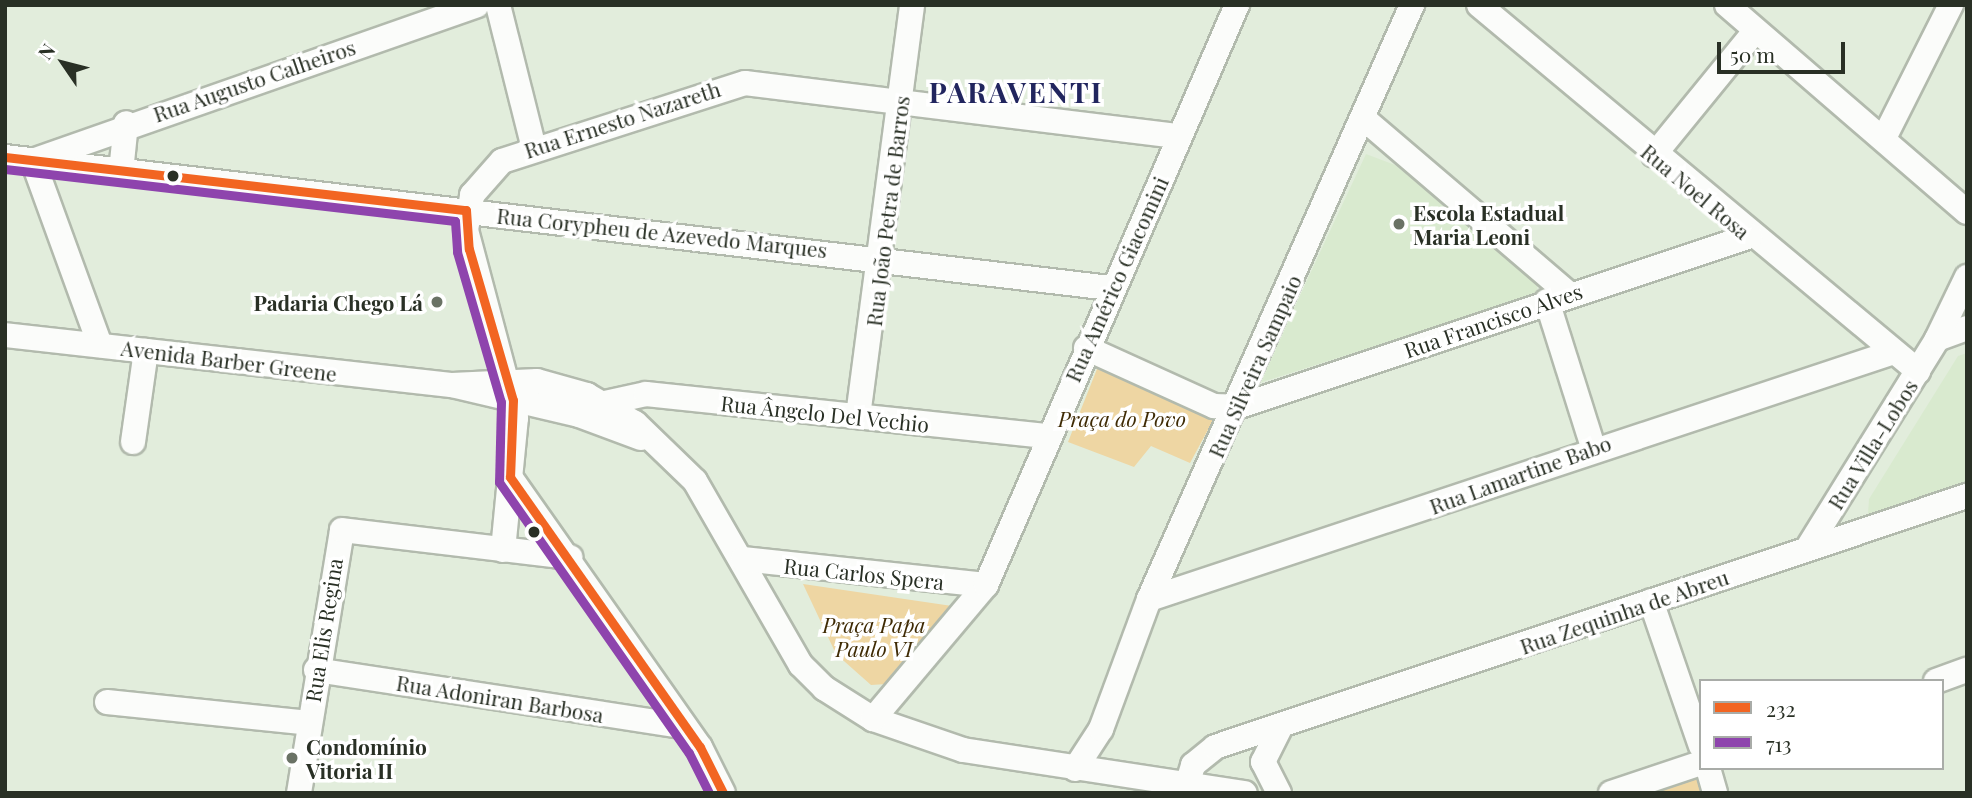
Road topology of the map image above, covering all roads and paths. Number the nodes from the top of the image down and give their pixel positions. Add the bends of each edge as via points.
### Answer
1 (477, 5) edge
2 (498, 5) edge
3 (912, 5) edge
4 (1237, 5) edge
5 (1412, 5) edge
6 (1479, 5) edge
7 (1727, 5) edge
8 (1951, 5) edge
9 (1755, 31) junction
10 (901, 104) junction
11 (1363, 118) junction
12 (126, 123) junction
13 (1179, 136) junction
14 (1885, 136) junction
15 (534, 148) junction
16 (1654, 155) junction
17 (5, 157) edge
18 (33, 161) junction
19 (121, 172) junction
20 (466, 209) junction
21 (1967, 212) edge
22 (1750, 236) junction
23 (883, 257) junction
24 (1967, 277) edge
25 (1110, 289) junction
26 (1558, 298) junction
27 (1967, 328) edge
28 (5, 335) edge
29 (1937, 339) junction
30 (100, 345) junction
31 (1086, 348) junction
32 (146, 351) junction
33 (1891, 353) junction
34 (1918, 371) junction
35 (510, 389) junction
36 (605, 403) junction
37 (1237, 407) junction
38 (858, 416) junction
39 (1046, 436) junction
40 (133, 442) dead end
41 (656, 443) junction
42 (1593, 447) junction
43 (510, 477) junction
44 (1967, 496) edge
45 (1807, 549) junction
46 (503, 550) junction
47 (570, 557) junction
48 (743, 559) junction
49 (986, 585) junction
50 (1149, 599) junction
51 (1651, 601) junction
52 (316, 670) junction
53 (1967, 670) edge
54 (1942, 679) edge
55 (107, 702) dead end
56 (873, 719) junction
57 (309, 723) junction
58 (684, 726) junction
59 (1281, 726) junction
60 (1101, 729) junction
61 (1699, 740) edge
62 (1202, 755) junction
63 (1699, 764) edge
64 (1075, 769) junction
65 (1709, 770) edge
66 (1120, 775) junction
67 (1187, 785) junction
68 (1645, 787) edge
69 (299, 793) edge
70 (723, 793) edge
71 (1245, 793) edge
72 (1279, 793) edge
73 (1611, 793) edge
74 (1715, 793) edge

1 - 12 street, Rua Augusto Calheiros
2 - 15 street
3 - 10 street, Rua João Petra de Barros
4 - 13 street, Rua Américo Giacomini
5 - 11 street, Rua Silveira Sampaio
6 - 16 street, Rua Noel Rosa
7 - 9 street
8 - 14 street
9 - 14 street
9 - 16 street
10 - 13 street, Rua Ernesto Nazareth
10 - 15 street, Rua Ernesto Nazareth via 727,84
10 - 23 street, Rua João Petra de Barros
11 - 26 street
11 - 37 street, Rua Silveira Sampaio
12 - 18 street, Rua Augusto Calheiros
12 - 19 street
13 - 25 street, Rua Américo Giacomini
14 - 21 street
15 - 20 street, Rua Ernesto Nazareth via 489,172
16 - 22 street, Rua Noel Rosa
17 - 18 street, Rua Corypheu de Azevedo Marques
18 - 19 street, Rua Corypheu de Azevedo Marques
18 - 30 street
19 - 20 street, Rua Corypheu de Azevedo Marques
20 - 23 street, Rua Corypheu de Azevedo Marques
20 - 35 street via 469,249
22 - 26 street, Rua Francisco Alves
22 - 33 street, Rua Noel Rosa
23 - 25 street, Rua Corypheu de Azevedo Marques
23 - 38 street, Rua João Petra de Barros
24 - 29 street, Rua Villa-Lobos
25 - 31 street, Rua Américo Giacomini
26 - 37 street, Rua Francisco Alves
26 - 42 street
27 - 29 street
28 - 30 street, Avenida Barber Greene
29 - 34 street, Rua Villa-Lobos
30 - 32 street, Avenida Barber Greene
31 - 37 street via 1214,406
31 - 39 street, Rua Américo Giacomini
32 - 35 street, Avenida Barber Greene
32 - 40 street
33 - 34 street, Rua Noel Rosa
33 - 42 street, Rua Lamartine Babo
34 - 45 street, Rua Villa-Lobos
35 - 36 street, Avenida Barber Greene via 565,387
35 - 41 street, Avenida Barber Greene
35 - 43 street
36 - 38 street, Rua Ângelo Del Vechio via 646,394
36 - 41 street, Avenida Barber Greene
37 - 50 street, Rua Silveira Sampaio
38 - 39 street, Rua Ângelo Del Vechio
39 - 49 street, Rua Américo Giacomini
41 - 48 street, Avenida Barber Greene via 695,481
42 - 50 street, Rua Lamartine Babo
43 - 46 street
43 - 47 street
44 - 45 street, Rua Zequinha de Abreu
45 - 51 street, Rua Zequinha de Abreu
46 - 47 street, Rua Elis Regina
46 - 52 street, Rua Elis Regina via 342,530
47 - 58 street
48 - 49 street, Rua Carlos Spera
48 - 56 street, Avenida Barber Greene via 801,665 824,688
49 - 56 street, Rua Américo Giacomini
50 - 60 street, Rua Silveira Sampaio
51 - 59 street, Rua Zequinha de Abreu
51 - 61 street
52 - 57 street, Rua Elis Regina
52 - 58 street, Rua Adoniran Barbosa
53 - 54 street
55 - 57 street
56 - 64 street, Avenida Barber Greene via 963,750
57 - 69 street, Rua Elis Regina
58 - 70 street
59 - 62 street, Rua Zequinha de Abreu
59 - 72 street via 1263,762
60 - 64 street, Rua Silveira Sampaio
60 - 66 street
62 - 66 street, Rua Zequinha de Abreu
62 - 67 street
63 - 68 street
64 - 66 street, Avenida Barber Greene
65 - 74 street
66 - 67 street, Avenida Barber Greene
67 - 71 street, Avenida Barber Greene
68 - 73 street

